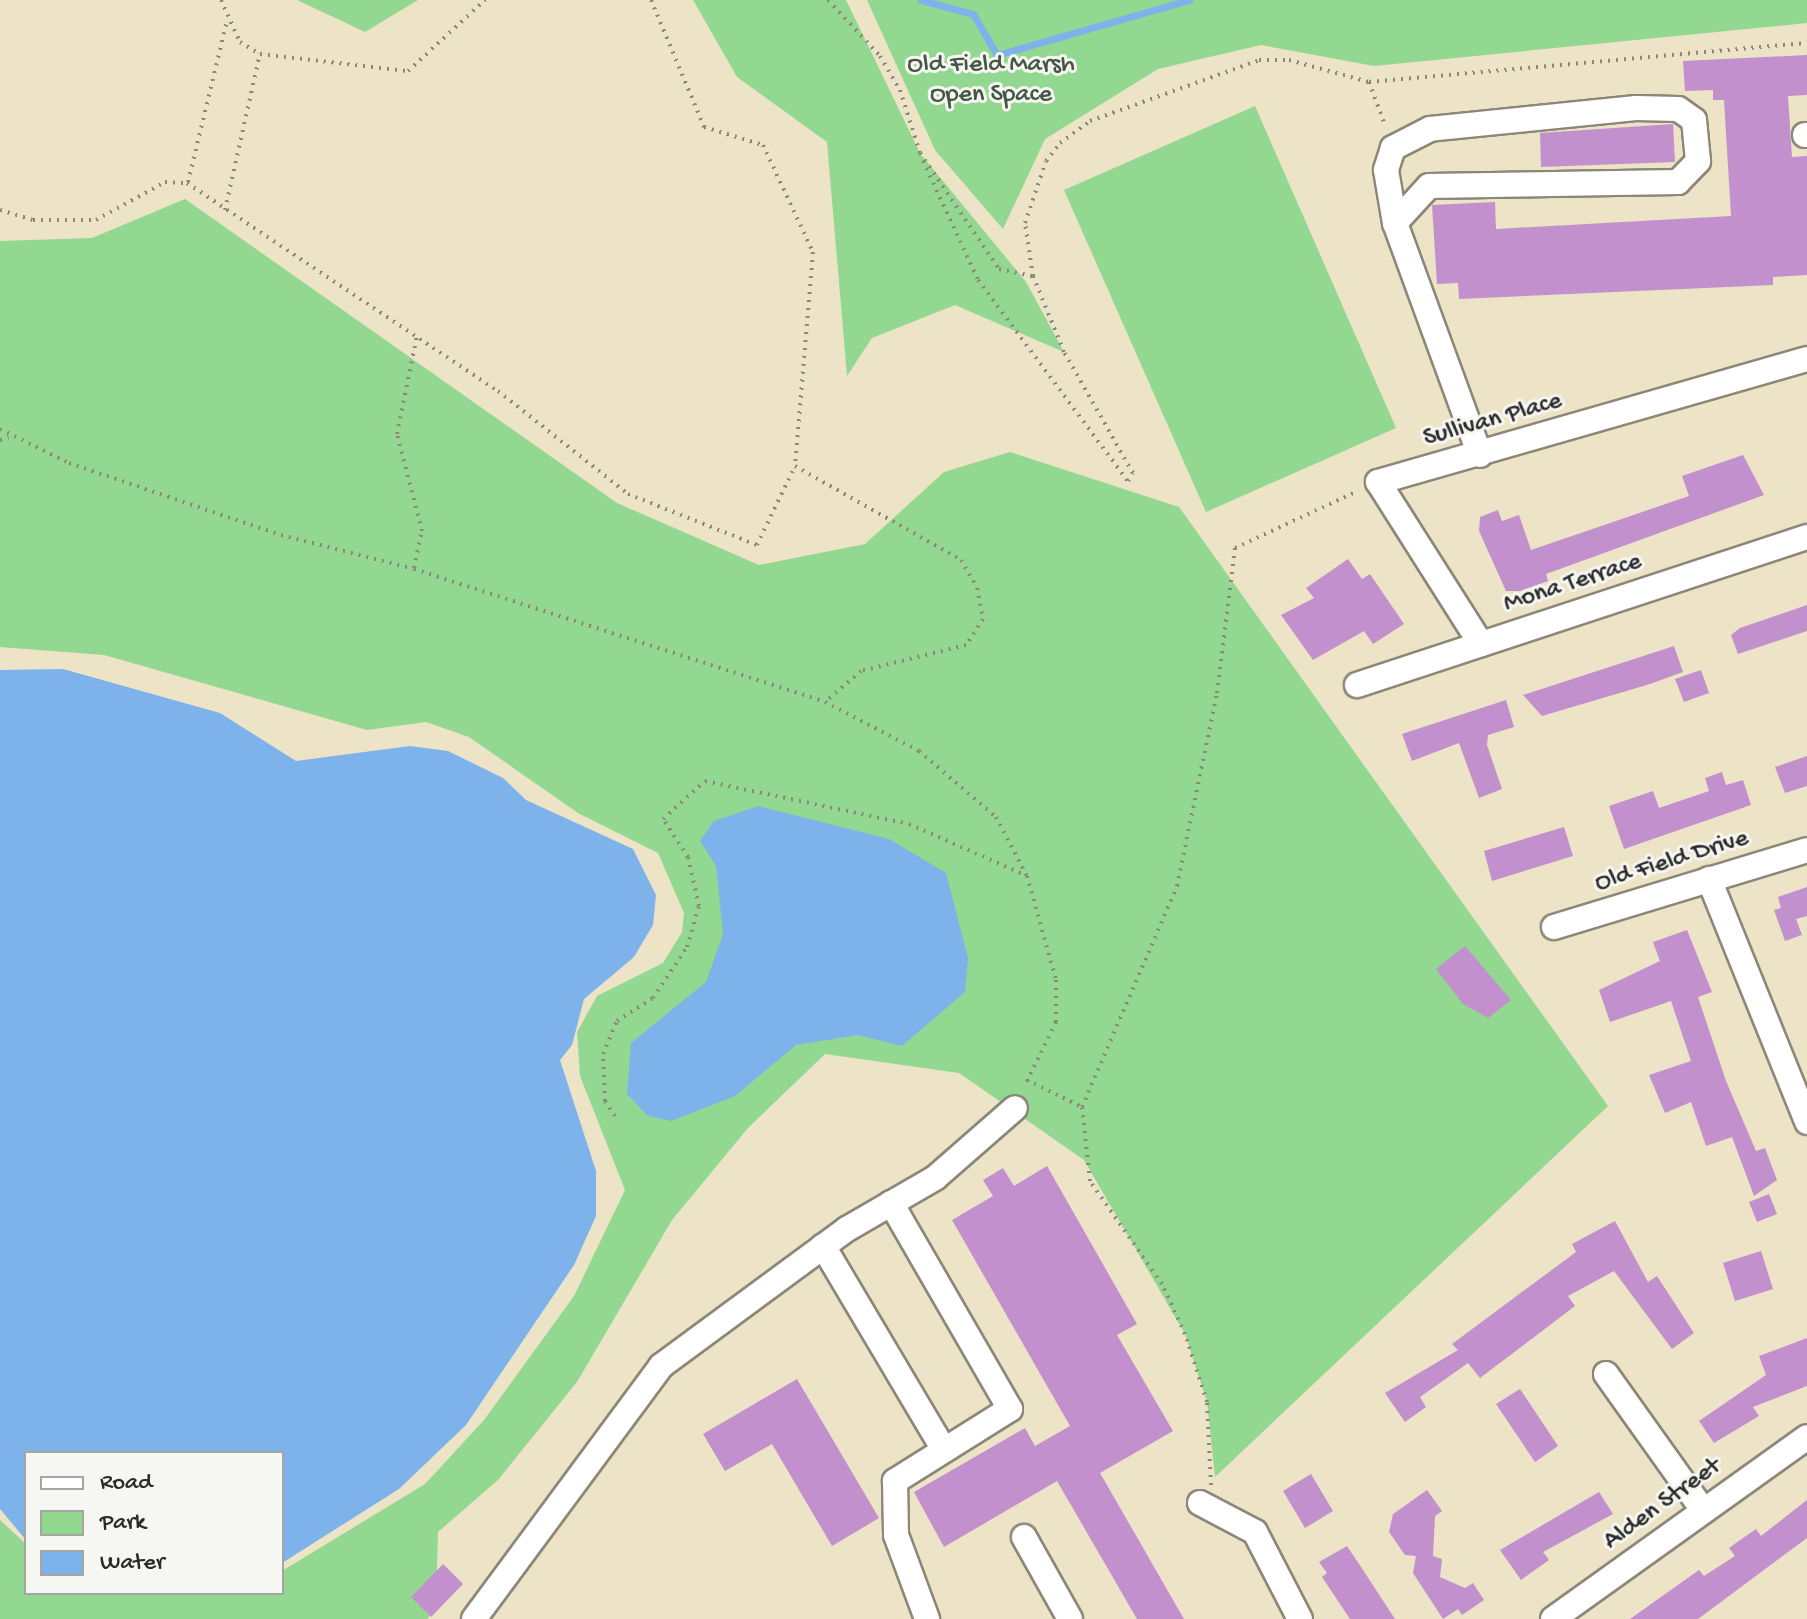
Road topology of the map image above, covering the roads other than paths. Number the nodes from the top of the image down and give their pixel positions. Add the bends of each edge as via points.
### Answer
1 (1395, 223) junction
2 (1807, 359) edge
3 (1480, 455) junction
4 (1807, 537) edge
5 (1481, 644) junction
6 (1357, 685) dead end
7 (1807, 850) edge
8 (1709, 879) junction
9 (1554, 927) dead end
10 (1015, 1108) road end
11 (1807, 1122) edge
12 (891, 1203) junction
13 (823, 1246) junction
14 (1606, 1374) dead end
15 (1807, 1437) edge
16 (944, 1450) junction
17 (1200, 1503) road end
18 (1703, 1510) junction
19 (1024, 1537) dead end
20 (474, 1619) edge
21 (927, 1619) edge
22 (1070, 1619) edge
23 (1300, 1619) edge
24 (1553, 1619) edge

1 - 1 street via 1429,186 1678,182 1698,161 1699,136 1678,109 1636,108 1430,129 1393,148 1386,170
1 - 3 street
2 - 3 street, Sullivan Place
3 - 5 street, Sullivan Place via 1378,482
4 - 5 street, Mona Terrace
5 - 6 street, Mona Terrace
7 - 8 street, Old Field Drive
8 - 9 street, Old Field Drive
8 - 11 street
10 - 12 street via 935,1178
12 - 13 street
12 - 16 street via 1010,1409
13 - 16 street
13 - 20 street via 661,1366
14 - 18 street
15 - 18 street, Alden Street
16 - 21 street via 895,1481 896,1535
17 - 23 street via 1255,1532
18 - 24 street, Alden Street
19 - 22 street

